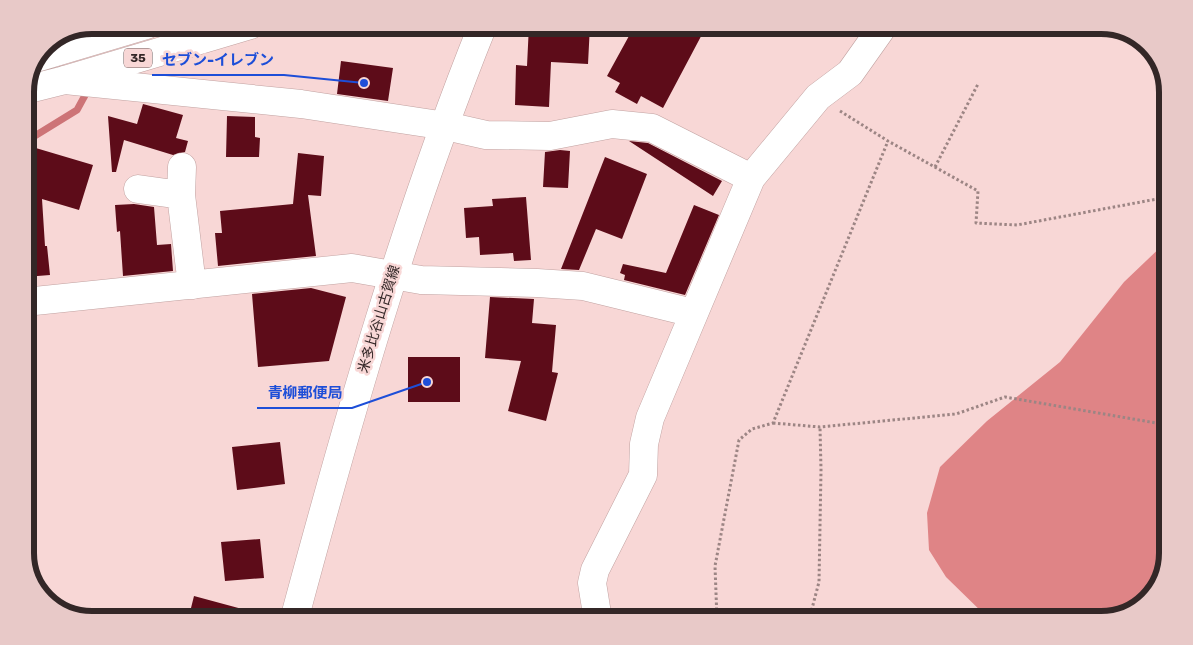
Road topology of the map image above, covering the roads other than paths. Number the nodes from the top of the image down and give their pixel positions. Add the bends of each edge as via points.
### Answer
1 (110, 34) edge
2 (220, 34) edge
3 (471, 34) edge
4 (480, 34) edge
5 (878, 34) edge
6 (472, 52) junction
7 (48, 54) edge
8 (65, 80) junction
9 (34, 88) edge
10 (446, 126) junction
11 (182, 166) dead end
12 (751, 178) junction
13 (138, 189) dead end
14 (181, 195) junction
15 (393, 274) junction
16 (192, 285) junction
17 (34, 301) edge
18 (693, 313) junction
19 (296, 611) edge
20 (597, 611) edge

1 - 7 street, 35
2 - 8 street, 35
3 - 6 street
4 - 6 street, 米多比谷山古賀線
5 - 12 street via 850,73 818,97
6 - 10 street, 米多比谷山古賀線
8 - 9 street, 35
8 - 10 street via 301,104
10 - 12 street via 486,135 550,136 612,124 652,128
10 - 15 street, 米多比谷山古賀線
11 - 14 street
12 - 18 street
13 - 14 street
14 - 16 street
15 - 16 street via 352,268
15 - 18 street via 421,280 583,286
15 - 19 street, 米多比谷山古賀線
16 - 17 street
18 - 20 street via 650,418 644,444 643,475 595,570 592,583

